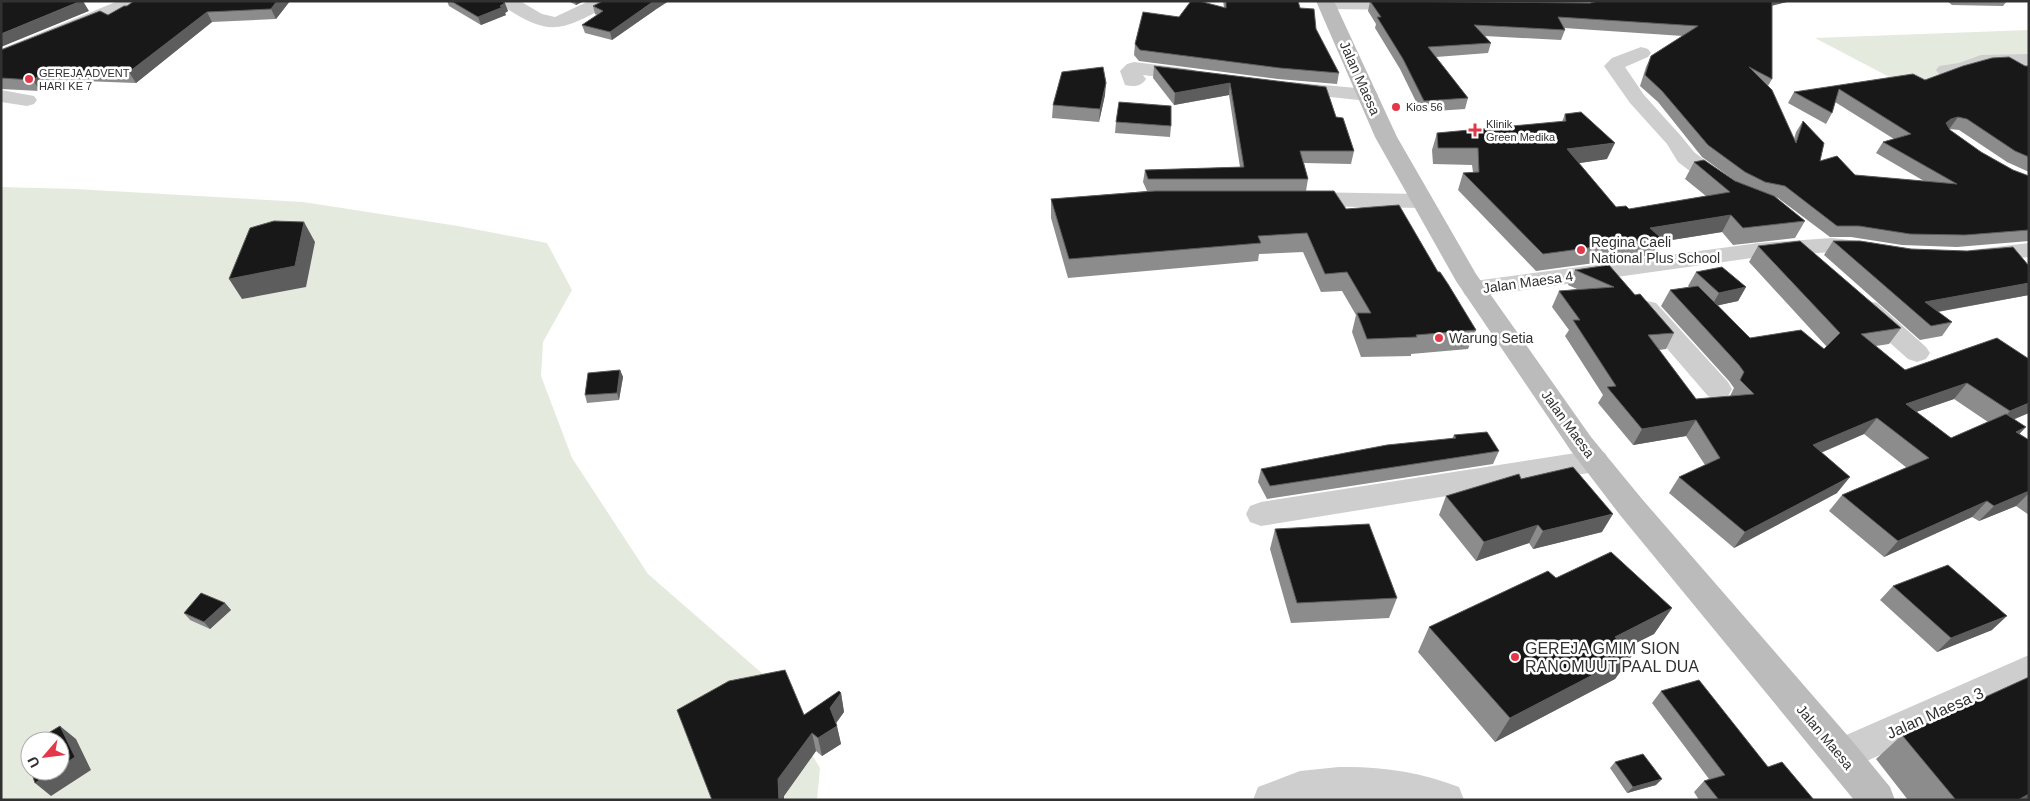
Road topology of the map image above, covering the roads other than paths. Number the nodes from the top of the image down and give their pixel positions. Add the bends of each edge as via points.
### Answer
1 (134, 1) edge
2 (507, 1) edge
3 (603, 1) edge
4 (1326, 2) edge
5 (1427, 4) edge
6 (1641, 53) dead end
7 (1, 56) edge
8 (2029, 60) edge
9 (1946, 70) edge
10 (1212, 78) edge
11 (1136, 79) dead end
12 (1268, 86) edge
13 (1368, 95) junction
14 (1, 96) edge
15 (27, 100) dead end
16 (1744, 196) edge
17 (1278, 199) edge
18 (1422, 200) junction
19 (2029, 250) edge
20 (1886, 252) edge
21 (1957, 256) edge
22 (1613, 270) junction
23 (1474, 289) junction
24 (1854, 297) edge
25 (1917, 353) dead end
26 (1718, 389) dead end
27 (1595, 461) junction
28 (1261, 514) dead end
29 (2029, 670) edge
30 (1841, 755) junction
31 (1271, 800) edge
32 (1446, 800) edge
33 (1877, 800) edge

1 - 7 street
2 - 3 street via 550,24 563,22
4 - 5 street, Jalan Maesa
4 - 13 street, Jalan Maesa
6 - 16 street via 1614,66 1637,99 1686,157 1718,182
8 - 9 street via 1981,61 1964,68
10 - 11 street via 1134,68 1130,71 1132,81
12 - 13 street
13 - 18 street, Jalan Maesa via 1386,137
14 - 15 street
17 - 18 street
18 - 23 street, Jalan Maesa
19 - 21 street
20 - 22 street, Jalan Maesa 4 via 1851,246 1820,256 1799,238 1750,252
22 - 23 street, Jalan Maesa 4
22 - 26 street
23 - 27 street, Jalan Maesa
24 - 25 street
27 - 28 street
27 - 30 street, Jalan Maesa
29 - 30 street, Jalan Maesa 3
30 - 33 street, Jalan Maesa
31 - 32 street via 1302,788 1360,783 1430,793

